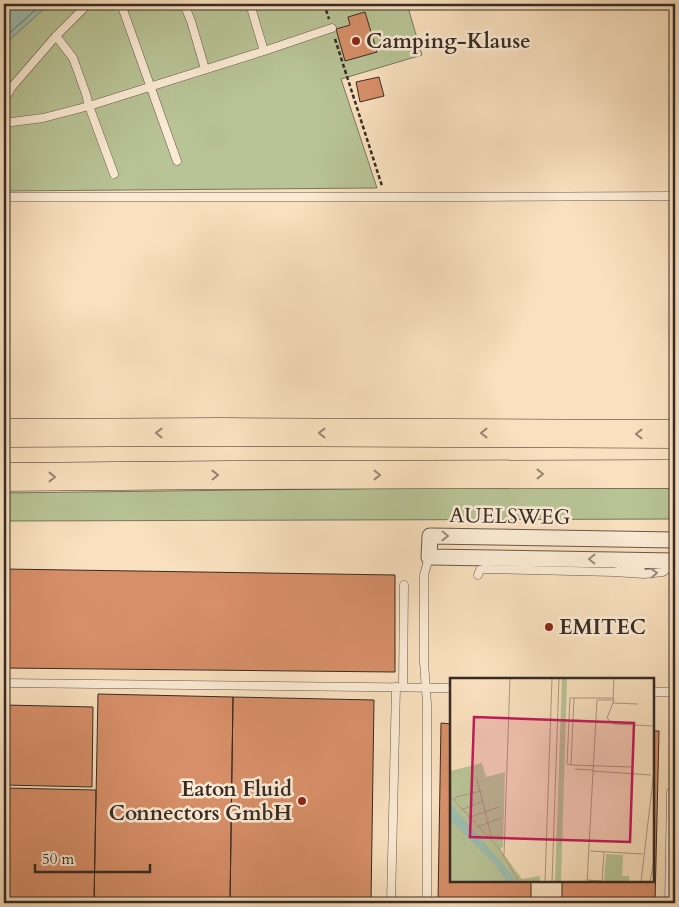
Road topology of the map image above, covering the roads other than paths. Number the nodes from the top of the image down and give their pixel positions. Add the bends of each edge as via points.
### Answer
1 (88, 4) edge
2 (121, 4) edge
3 (184, 4) edge
4 (250, 4) edge
5 (332, 28) road end
6 (56, 36) junction
7 (264, 51) junction
8 (205, 70) junction
9 (150, 87) junction
10 (4, 101) edge
11 (89, 106) junction
12 (4, 123) edge
13 (176, 161) dead end
14 (114, 174) dead end
15 (675, 196) edge
16 (4, 197) edge
17 (4, 434) edge
18 (675, 434) edge
19 (675, 474) edge
20 (4, 477) edge
21 (675, 540) edge
22 (429, 557) junction
23 (656, 560) junction
24 (675, 561) edge
25 (614, 572) junction
26 (478, 575) dead end
27 (404, 585) dead end
28 (4, 683) edge
29 (400, 687) junction
30 (426, 687) junction
31 (450, 688) edge
32 (654, 692) edge
33 (675, 692) edge
34 (675, 787) edge
35 (427, 900) dead end
36 (391, 903) edge
37 (669, 903) edge

1 - 6 lane
2 - 9 lane
3 - 8 lane
4 - 7 lane
5 - 7 lane
6 - 10 lane via 11,88
6 - 11 lane via 73,58
7 - 8 lane
8 - 9 lane
9 - 11 lane
9 - 13 lane
11 - 12 lane via 44,118
11 - 14 lane
15 - 16 lane
18 -> 17 highway
20 -> 19 highway
22 -> 21 street, AUELSWEG via 430,536
23 -> 22 street, AUELSWEG
22 - 30 lane via 424,575
23 - 24 street, AUELSWEG
23 - 25 lane via 644,567
25 -> 24 lane via 663,572
25 - 26 lane via 484,569
27 - 29 lane
28 - 29 lane
29 - 30 lane
29 - 36 lane
30 - 31 lane
30 - 35 lane
32 - 33 lane
34 - 37 lane via 671,792

